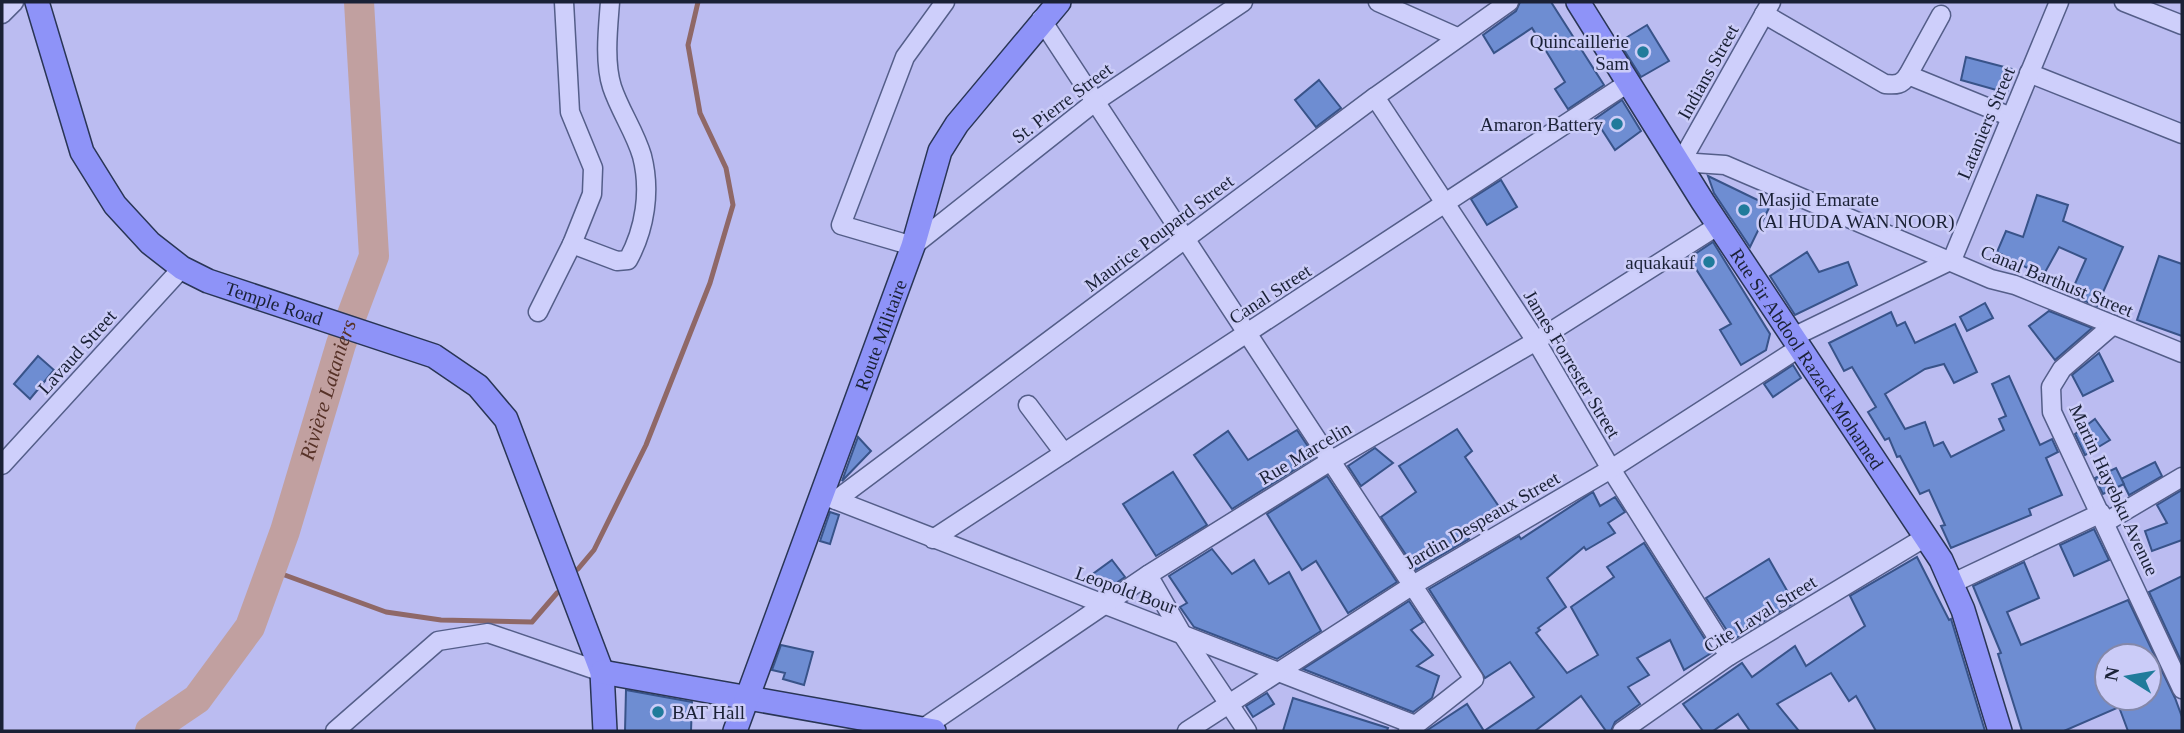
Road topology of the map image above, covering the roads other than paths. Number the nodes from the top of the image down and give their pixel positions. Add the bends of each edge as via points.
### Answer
1 (14, 2) edge
2 (37, 2) edge
3 (564, 2) edge
4 (610, 2) edge
5 (945, 2) edge
6 (1059, 2) edge
7 (1244, 2) edge
8 (1378, 2) edge
9 (1510, 2) edge
10 (1578, 2) edge
11 (2059, 2) edge
12 (2124, 2) edge
13 (1768, 8) edge
14 (2, 13) edge
15 (1941, 15) dead end
16 (1041, 19) junction
17 (2182, 25) edge
18 (1457, 37) junction
19 (2029, 73) junction
20 (1908, 75) junction
21 (1628, 83) junction
22 (1375, 97) junction
23 (1096, 101) junction
24 (2011, 117) junction
25 (2182, 134) edge
26 (1681, 162) junction
27 (1446, 205) junction
28 (1719, 225) junction
29 (1188, 238) junction
30 (572, 244) junction
31 (913, 246) junction
32 (1952, 260) junction
33 (183, 268) junction
34 (538, 312) dead end
35 (2113, 325) junction
36 (1250, 333) junction
37 (1536, 341) junction
38 (1796, 342) junction
39 (2182, 353) edge
40 (1028, 405) dead end
41 (1064, 453) junction
42 (1332, 460) junction
43 (2, 465) edge
44 (1611, 469) junction
45 (2182, 477) edge
46 (829, 497) junction
47 (2103, 517) junction
48 (1924, 538) junction
49 (933, 539) junction
50 (1148, 575) junction
51 (1953, 583) junction
52 (1413, 585) junction
53 (1103, 606) junction
54 (1182, 634) junction
55 (1729, 656) junction
56 (603, 671) junction
57 (1277, 672) junction
58 (2182, 689) edge
59 (746, 695) junction
60 (1228, 704) junction
61 (1412, 728) edge
62 (928, 730) edge
63 (335, 731) edge
64 (605, 731) edge
65 (735, 731) edge
66 (1187, 731) edge
67 (1247, 731) edge
68 (1622, 731) edge
69 (2000, 731) edge

1 - 14 street
2 - 33 main road, Temple Road via 82,152 121,212 149,243
3 - 30 street via 570,112 593,168 592,194
4 - 30 street via 611,85 642,157 647,205 628,260 617,261
5 - 31 street via 905,57 841,225
6 - 16 main road, Route Militaire
7 - 23 street, St. Pierre Street
8 - 18 street
9 - 18 street, Maurice Poupard Street
10 - 21 main road, Rue Sir Abdool Razack Mohamed
11 - 19 street, Lataniers Street
12 - 17 street
13 - 20 street via 1885,84 1904,82
13 - 26 street, Indians Street
15 - 20 street
16 - 23 street
16 - 31 main road, Route Militaire via 940,151
18 - 22 street, Maurice Poupard Street
19 - 24 street, Lataniers Street
19 - 25 street
20 - 24 street
21 - 26 main road, Rue Sir Abdool Razack Mohamed
21 - 27 street, Canal Street
22 - 27 street, James Forrester Street
22 - 29 street, Maurice Poupard Street
23 - 29 street
23 - 31 street, St. Pierre Street
24 - 32 street, Lataniers Street
26 - 28 main road, Rue Sir Abdool Razack Mohamed
26 - 32 street, Canal Barthust Street via 1725,165
27 - 36 street, Canal Street
27 - 37 street, James Forrester Street
28 - 37 street, Rue Marcelin
28 - 38 main road, Rue Sir Abdool Razack Mohamed
29 - 36 street
29 - 46 street, Maurice Poupard Street
30 - 34 street
31 - 46 main road, Route Militaire
32 - 35 street, Canal Barthust Street
32 - 38 street, Jardin Despeaux Street
33 - 43 street, Lavaud Street
33 - 56 main road, Temple Road via 208,281 407,345 434,356 478,386 506,419
35 - 39 street, Canal Barthust Street
35 - 47 street, Martin Hayebku Avenue via 2062,369 2051,387 2052,412
36 - 41 street, Canal Street
36 - 42 street
37 - 42 street, Rue Marcelin
37 - 44 street, James Forrester Street
38 - 44 street, Jardin Despeaux Street
38 - 48 main road, Rue Sir Abdool Razack Mohamed
40 - 41 street
41 - 49 street, Canal Street
42 - 50 street, Rue Marcelin
42 - 52 street
44 - 52 street, Jardin Despeaux Street
44 - 55 street, James Forrester Street
45 - 47 street
46 - 49 street, Leopold Bour
46 - 59 main road, Route Militaire
47 - 51 street
47 - 58 street, Martin Hayebku Avenue
48 - 51 main road, Rue Sir Abdool Razack Mohamed
48 - 55 street, Cite Laval Street
49 - 53 street, Leopold Bour
50 - 53 street, Rue Marcelin
50 - 54 street
51 - 69 main road, Rue Sir Abdool Razack Mohamed
52 - 57 street, Jardin Despeaux Street
52 - 61 street via 1474,679
53 - 54 street, Leopold Bour
53 - 62 street, Rue Marcelin
54 - 57 street, Leopold Bour
54 - 60 street
55 - 68 street, Cite Laval Street
56 - 59 main road
56 - 63 street via 488,633 438,641
56 - 64 main road, Temple Road
57 - 60 street, Jardin Despeaux Street
57 - 61 street, Leopold Bour
59 - 62 main road
59 - 65 main road, Route Militaire
60 - 66 street, Jardin Despeaux Street
60 - 67 street

